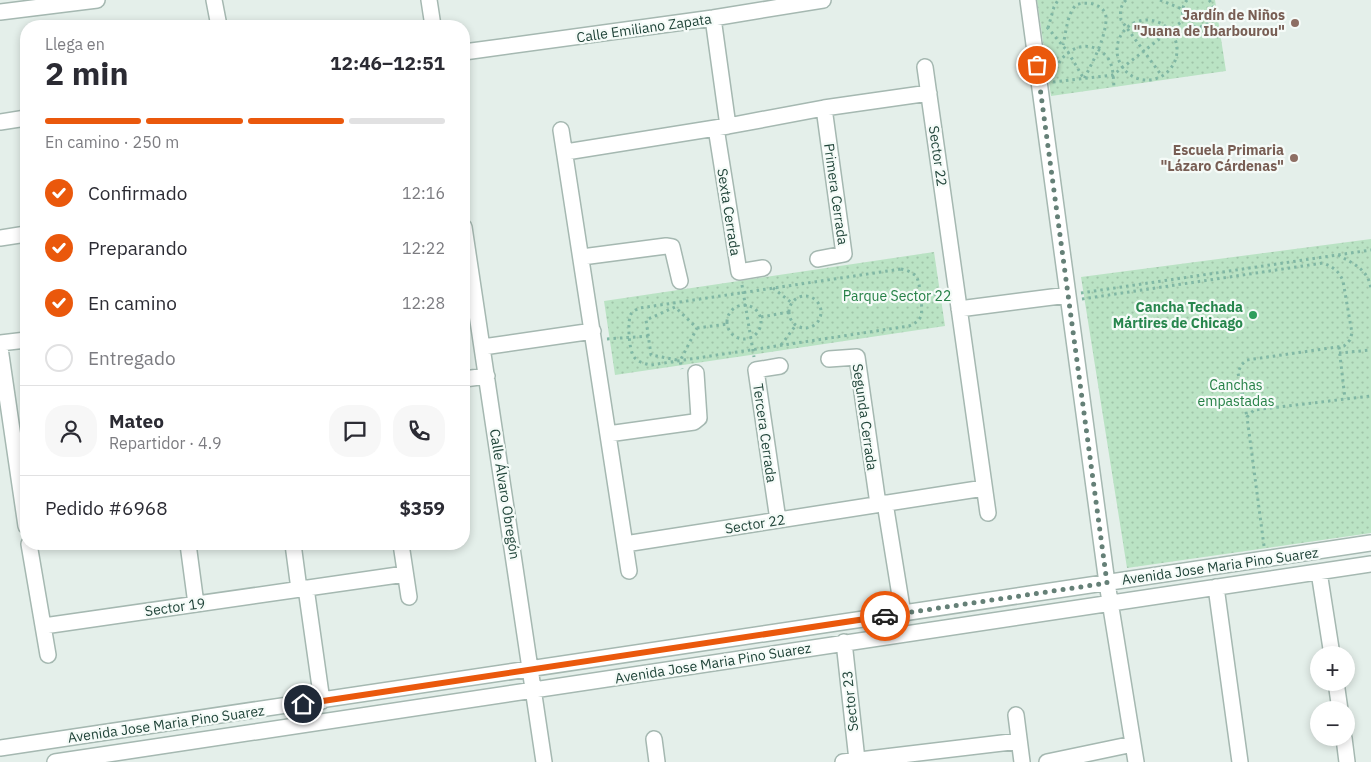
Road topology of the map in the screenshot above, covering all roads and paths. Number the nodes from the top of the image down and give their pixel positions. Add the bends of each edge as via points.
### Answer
1 (98, 0) edge
2 (214, 0) edge
3 (429, 0) edge
4 (1028, 0) edge
5 (1058, 0) edge
6 (1126, 0) edge
7 (1160, 0) edge
8 (1187, 0) edge
9 (1209, 0) edge
10 (817, 1) edge
11 (1183, 9) junction
12 (0, 12) edge
13 (713, 18) junction
14 (1184, 19) junction
15 (218, 20) edge
16 (432, 20) edge
17 (1048, 28) dead end
18 (1126, 28) junction
19 (1170, 31) junction
20 (1063, 45) dead end
21 (470, 51) edge
22 (1099, 51) junction
23 (1144, 51) junction
24 (1068, 52) junction
25 (925, 67) dead end
26 (1123, 68) junction
27 (1113, 75) junction
28 (1162, 76) junction
29 (1084, 78) junction
30 (1054, 82) junction
31 (1114, 88) dead end
32 (1055, 89) dead end
33 (929, 93) junction
34 (824, 108) junction
35 (20, 119) edge
36 (0, 122) edge
37 (722, 127) junction
38 (562, 130) dead end
39 (566, 152) junction
40 (20, 235) edge
41 (0, 238) edge
42 (1371, 250) edge
43 (1337, 255) junction
44 (582, 257) junction
45 (818, 259) dead end
46 (470, 265) edge
47 (763, 268) dead end
48 (739, 272) junction
49 (1370, 277) edge
50 (680, 281) dead end
51 (773, 288) junction
52 (1371, 289) edge
53 (743, 292) junction
54 (956, 292) junction
55 (920, 296) junction
56 (1068, 298) junction
57 (792, 302) junction
58 (745, 305) junction
59 (959, 309) junction
60 (789, 312) junction
61 (761, 317) junction
62 (728, 324) junction
63 (796, 325) junction
64 (697, 328) junction
65 (593, 336) junction
66 (649, 336) junction
67 (630, 338) junction
68 (750, 338) junction
69 (20, 341) edge
70 (0, 343) edge
71 (780, 346) junction
72 (483, 347) junction
73 (1339, 347) junction
74 (0, 348) edge
75 (752, 350) junction
76 (1371, 350) edge
77 (1339, 353) junction
78 (829, 359) dead end
79 (680, 361) junction
80 (780, 366) dead end
81 (756, 370) junction
82 (696, 373) dead end
83 (487, 376) junction
84 (470, 378) edge
85 (1371, 396) edge
86 (1345, 399) junction
87 (1247, 417) junction
88 (5, 418) edge
89 (608, 434) junction
90 (984, 488) junction
91 (20, 494) edge
92 (881, 504) junction
93 (988, 513) dead end
94 (778, 520) junction
95 (1371, 543) edge
96 (625, 544) junction
97 (30, 550) edge
98 (189, 550) edge
99 (294, 550) edge
100 (402, 550) edge
101 (1266, 559) junction
102 (1371, 564) edge
103 (629, 571) dead end
104 (1319, 572) junction
105 (405, 574) junction
106 (1107, 583) junction
107 (1216, 587) junction
108 (303, 589) junction
109 (409, 597) dead end
110 (1110, 603) junction
111 (196, 604) junction
112 (903, 614) junction
113 (44, 626) junction
114 (844, 642) junction
115 (1331, 646) edge
116 (48, 655) dead end
117 (531, 669) junction
118 (534, 690) junction
119 (322, 701) junction
120 (1016, 715) dead end
121 (137, 728) junction
122 (654, 739) dead end
123 (1019, 741) junction
124 (1133, 744) junction
125 (1345, 746) edge
126 (0, 748) edge
127 (139, 750) junction
128 (850, 761) edge
129 (55, 762) edge
130 (544, 762) edge
131 (657, 762) edge
132 (1022, 762) edge
133 (1047, 762) edge
134 (1136, 762) edge
135 (1240, 762) edge
136 (1347, 762) edge

1 - 12 street
2 - 15 street
3 - 16 street
4 - 56 street
5 - 17 path
6 - 18 path via 1120,12
7 - 11 path
8 - 11 path
9 - 14 path via 1214,12 1207,25 1192,26
10 - 13 street, Calle Emiliano Zapata
11 - 14 path
13 - 21 street, Calle Emiliano Zapata
13 - 37 street
14 - 19 path
18 - 19 path via 1145,20 1156,21
18 - 23 path
18 - 26 path via 1117,44
19 - 23 path
19 - 28 path via 1177,52 1170,70
20 - 22 path via 1071,11 1076,4 1092,0 1105,10 1107,20
22 - 24 path via 1087,47
22 - 27 path via 1108,58
22 - 29 path
23 - 26 path
23 - 28 path
24 - 29 path
24 - 30 path via 1056,65
25 - 33 street, Sector 22
26 - 27 path
26 - 28 path via 1144,80
27 - 29 path
27 - 31 path
29 - 30 path
30 - 32 path
33 - 34 street
33 - 54 street, Sector 22
34 - 37 street
34 - 45 street, Primera Cerrada via 844,254
35 - 36 street
37 - 39 street
37 - 48 street, Sexta Cerrada
38 - 39 street
39 - 44 street
40 - 41 street
42 - 43 path
43 - 49 path
43 - 56 path
44 - 50 street via 672,246
44 - 65 street
46 - 72 street, Calle Álvaro Obregón
47 - 48 street, Sexta Cerrada
48 - 53 path
49 - 52 path
51 - 53 path
51 - 55 path via 901,269 915,275
51 - 57 path
53 - 58 path
53 - 67 path via 635,310 629,322
54 - 55 path
54 - 59 street, Sector 22
55 - 71 path via 921,316 909,326
56 - 59 street
56 - 73 path via 1323,263 1340,273 1343,281 1352,333 1350,340
56 - 106 street
57 - 60 path
57 - 63 path via 801,297 811,298 820,309 819,320 811,327
58 - 61 path via 754,308
58 - 62 path via 733,309
58 - 68 path
59 - 90 street, Sector 22
60 - 61 path
60 - 63 path
61 - 68 path via 758,332
62 - 64 path
62 - 68 path via 729,330 737,337
63 - 71 path
64 - 66 path via 675,307 646,320
64 - 79 path
65 - 67 path
65 - 72 street
65 - 89 street
66 - 67 path
66 - 79 path via 651,355
67 - 79 path via 632,353 644,364
68 - 75 path
69 - 70 street
71 - 75 path
72 - 83 street, Calle Álvaro Obregón
73 - 77 path
73 - 87 path via 1247,360 1240,365 1238,373
74 - 88 street
75 - 79 path
75 - 81 path
76 - 77 path
77 - 86 path
78 - 92 street, Segunda Cerrada via 857,357
80 - 81 street, Tercera Cerrada
81 - 94 street, Tercera Cerrada
82 - 89 street via 699,418 694,422
83 - 84 street
83 - 117 street, Calle Álvaro Obregón
85 - 86 path
86 - 87 path via 1254,410
87 - 101 path
88 - 91 street
89 - 96 street
90 - 92 street, Sector 22
90 - 93 street, Sector 22
92 - 94 street, Sector 22
92 - 112 street
94 - 96 street, Sector 22
95 - 101 street, Avenida Jose Maria Pino Suarez
96 - 103 street
97 - 113 street
98 - 111 street
99 - 108 street
100 - 105 street
101 - 106 street, Avenida Jose Maria Pino Suarez
102 - 104 street, Avenida Jose Maria Pino Suarez
104 - 107 street, Avenida Jose Maria Pino Suarez
104 - 115 street
105 - 108 street, Sector 19
105 - 109 street
106 - 110 street
106 - 112 street, Avenida Jose Maria Pino Suarez
107 - 110 street, Avenida Jose Maria Pino Suarez
107 - 135 street
108 - 111 street, Sector 19
108 - 119 street
110 - 114 street, Avenida Jose Maria Pino Suarez
110 - 124 street
111 - 113 street, Sector 19
112 - 117 street, Avenida Jose Maria Pino Suarez
113 - 116 street
114 - 118 street, Avenida Jose Maria Pino Suarez
114 - 128 street, Sector 23
117 - 118 street, Calle Álvaro Obregón
117 - 119 street, Avenida Jose Maria Pino Suarez
118 - 127 street, Avenida Jose Maria Pino Suarez
118 - 130 street, Calle Álvaro Obregón
119 - 121 street, Avenida Jose Maria Pino Suarez
120 - 123 street
121 - 126 street, Avenida Jose Maria Pino Suarez
121 - 127 street
122 - 131 street
123 - 128 street, Sector 23
123 - 132 street
124 - 133 street
124 - 134 street
125 - 136 street
127 - 129 street, Avenida Jose Maria Pino Suarez

